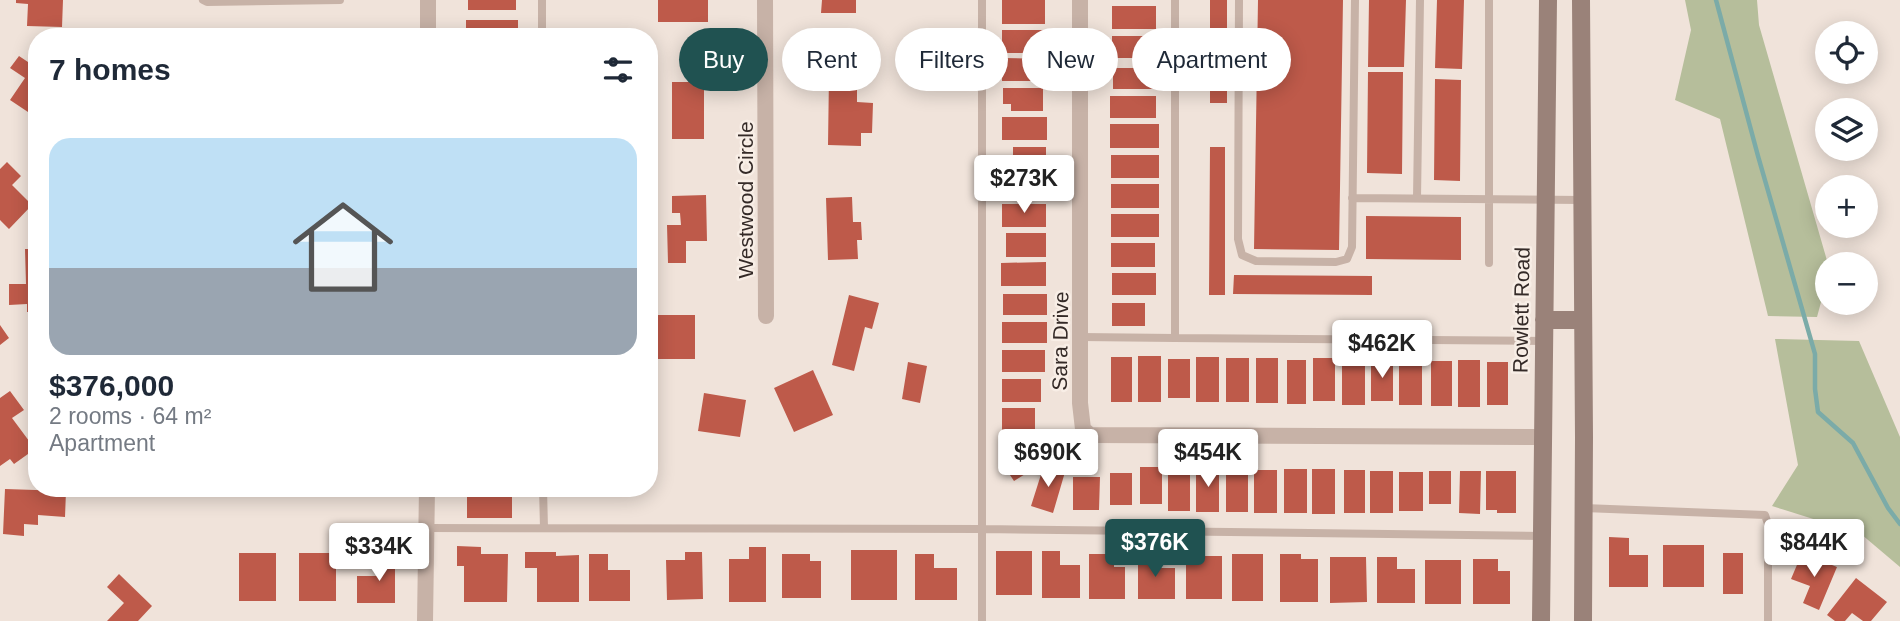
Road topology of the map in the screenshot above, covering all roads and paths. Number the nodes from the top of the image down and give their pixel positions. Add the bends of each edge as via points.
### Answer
1 (203, 0) edge
2 (340, 0) edge
3 (428, 0) edge
4 (542, 0) edge
5 (765, 0) edge
6 (982, 0) edge
7 (1080, 0) edge
8 (1175, 0) edge
9 (1239, 0) edge
10 (1355, 0) edge
11 (1420, 0) edge
12 (1489, 0) edge
13 (1548, 0) edge
14 (1581, 0) edge
15 (428, 28) edge
16 (542, 28) edge
17 (1352, 198) junction
18 (1417, 198) junction
19 (1489, 199) junction
20 (1545, 200) junction
21 (1583, 200) junction
22 (1489, 263) dead end
23 (766, 316) dead end
24 (1544, 320) junction
25 (1583, 320) junction
26 (1081, 337) junction
27 (1175, 338) junction
28 (1544, 341) junction
29 (1543, 437) junction
30 (427, 497) edge
31 (543, 497) edge
32 (1584, 508) junction
33 (426, 528) junction
34 (544, 528) junction
35 (982, 529) junction
36 (1543, 536) junction
37 (425, 621) edge
38 (982, 621) edge
39 (1541, 621) edge
40 (1583, 621) edge
41 (1768, 621) edge

1 - 2 lane
3 - 15 street
4 - 16 lane
5 - 23 street, Westwood Circle
6 - 35 lane
7 - 26 street, Sara Drive
8 - 27 lane
9 - 17 lane via 1238,239 1242,255 1255,261 1347,259 1352,247
10 - 17 lane
11 - 18 lane
12 - 19 lane
13 - 20 main road, Rowlett Road
14 - 21 main road
17 - 18 lane
18 - 19 lane
19 - 20 lane
19 - 22 lane
20 - 21 lane
20 - 24 main road, Rowlett Road
21 - 25 main road
24 - 25 main road
24 - 28 main road, Rowlett Road
25 - 32 main road
26 - 27 lane
26 - 29 street, Sara Drive via 1081,419 1090,435
27 - 28 lane
28 - 29 main road, Rowlett Road
29 - 36 main road, Rowlett Road
30 - 33 street
31 - 34 lane
32 - 40 main road
32 - 41 lane via 1766,515
33 - 34 lane
33 - 37 street
34 - 35 lane
35 - 36 lane
35 - 38 lane
36 - 39 main road, Rowlett Road

